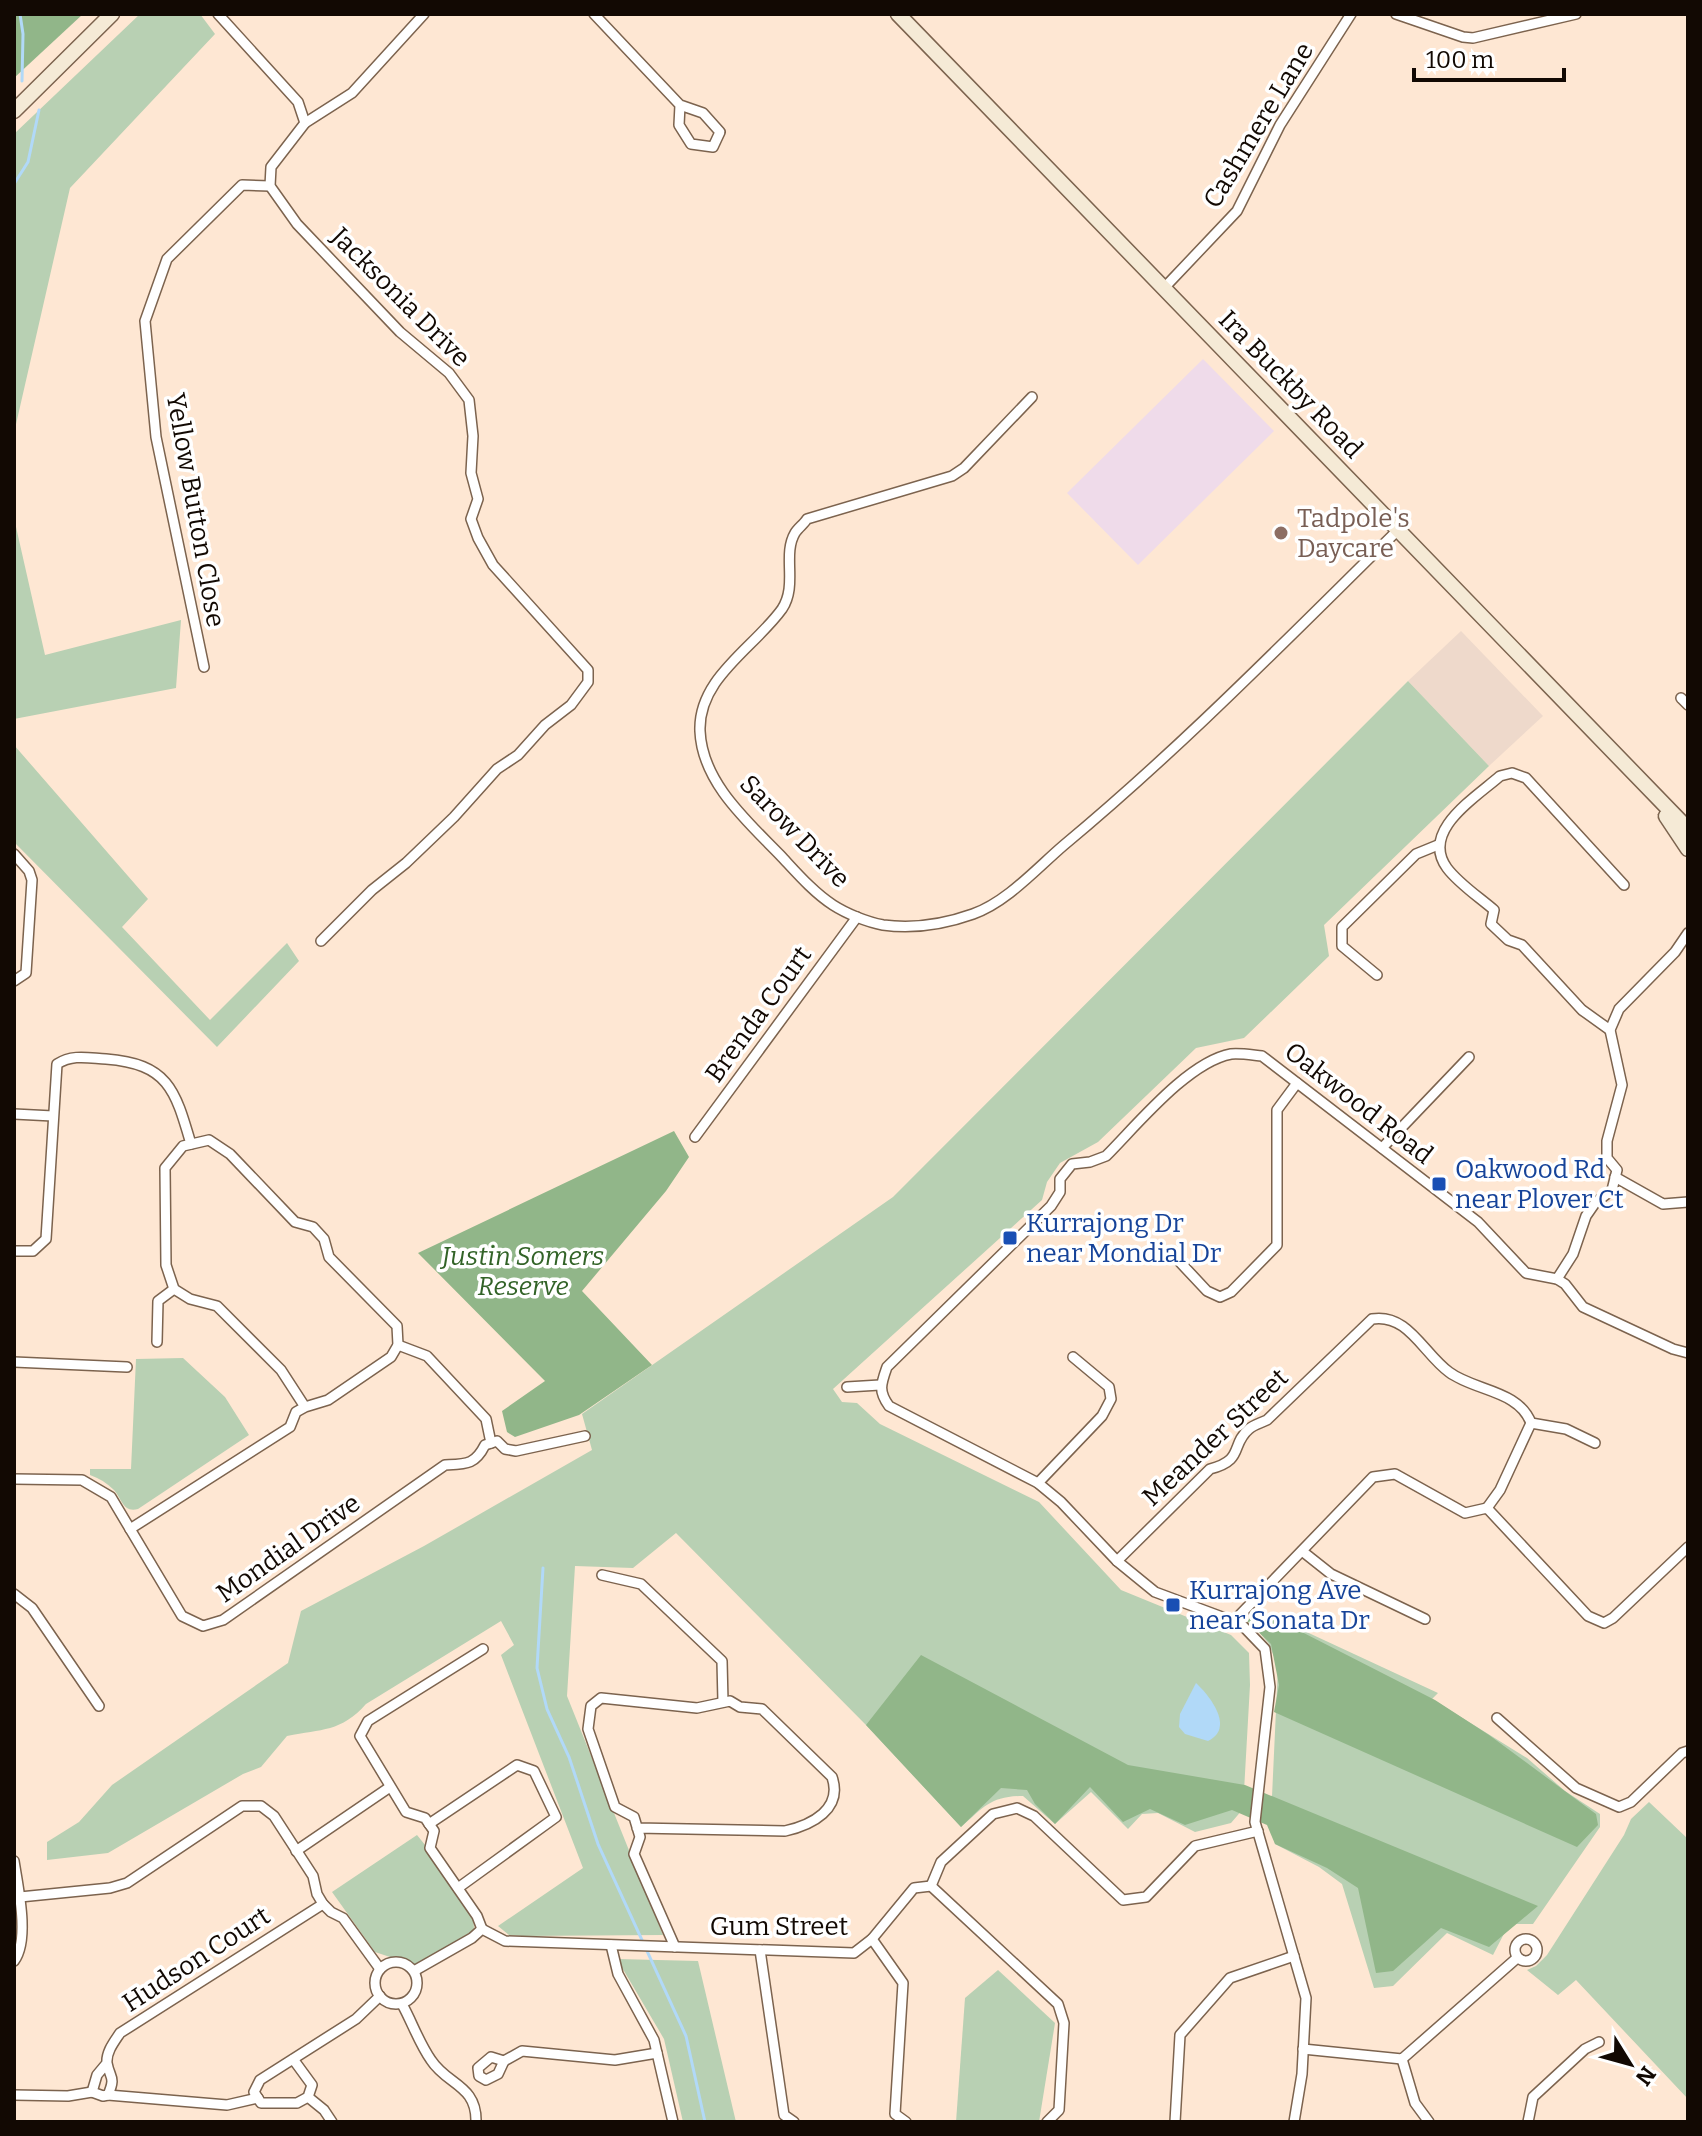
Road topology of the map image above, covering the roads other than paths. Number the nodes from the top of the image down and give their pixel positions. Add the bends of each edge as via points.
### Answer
1 (112, 14) edge
2 (218, 14) edge
3 (424, 14) edge
4 (594, 14) edge
5 (898, 14) edge
6 (1351, 14) edge
7 (1396, 14) edge
8 (1576, 14) edge
9 (680, 105) junction
10 (14, 111) edge
11 (305, 123) junction
12 (270, 186) junction
13 (1164, 288) junction
14 (1032, 397) dead end
15 (1399, 529) junction
16 (204, 667) dead end
17 (1648, 789) junction
18 (1688, 829) edge
19 (1438, 845) junction
20 (1688, 849) edge
21 (14, 854) edge
22 (1624, 885) dead end
23 (857, 917) junction
24 (1688, 933) edge
25 (321, 941) dead end
26 (1377, 975) dead end
27 (14, 981) edge
28 (1610, 1030) junction
29 (1469, 1057) dead end
30 (1297, 1083) junction
31 (14, 1114) edge
32 (53, 1116) junction
33 (695, 1137) dead end
34 (191, 1144) junction
35 (1382, 1148) junction
36 (1615, 1177) junction
37 (1688, 1202) edge
38 (14, 1251) edge
39 (1177, 1259) dead end
40 (1557, 1279) junction
41 (174, 1289) junction
42 (157, 1342) dead end
43 (398, 1345) junction
44 (1688, 1353) edge
45 (1073, 1357) dead end
46 (14, 1362) edge
47 (127, 1367) dead end
48 (880, 1385) junction
49 (847, 1387) dead end
50 (305, 1407) junction
51 (1531, 1423) junction
52 (585, 1436) dead end
53 (491, 1443) junction
54 (1595, 1443) dead end
55 (14, 1479) edge
56 (1038, 1483) junction
57 (1487, 1508) junction
58 (130, 1529) junction
59 (1688, 1547) edge
60 (1302, 1551) junction
61 (1117, 1561) junction
62 (602, 1575) dead end
63 (14, 1594) edge
64 (1425, 1619) dead end
65 (1234, 1621) junction
66 (483, 1649) dead end
67 (723, 1702) junction
68 (99, 1706) dead end
69 (1497, 1718) dead end
70 (1688, 1751) edge
71 (390, 1787) junction
72 (429, 1824) junction
73 (637, 1828) junction
74 (1258, 1831) junction
75 (296, 1851) junction
76 (14, 1861) edge
77 (931, 1886) junction
78 (458, 1888) junction
79 (20, 1897) junction
80 (323, 1904) junction
81 (482, 1929) junction
82 (872, 1939) junction
83 (611, 1945) junction
84 (675, 1947) junction
85 (760, 1950) junction
86 (1294, 1956) junction
87 (1517, 1958) dead end
88 (14, 1961) edge
89 (380, 1969) junction
90 (414, 1971) junction
91 (380, 1996) junction
92 (402, 2004) junction
93 (1599, 2042) dead end
94 (1303, 2049) junction
95 (657, 2053) junction
96 (293, 2059) junction
97 (1402, 2059) junction
98 (504, 2061) dead end
99 (107, 2063) junction
100 (92, 2092) junction
101 (14, 2095) edge
102 (108, 2095) junction
103 (308, 2097) junction
104 (258, 2098) junction
105 (332, 2122) edge
106 (476, 2122) edge
107 (673, 2122) edge
108 (794, 2122) edge
109 (906, 2122) edge
110 (1047, 2122) edge
111 (1175, 2122) edge
112 (1294, 2122) edge
113 (1429, 2122) edge
114 (1528, 2122) edge

1 - 10 street
2 - 11 street via 298,102
3 - 11 street via 352,93
4 - 9 street
5 - 13 street, Ira Buckby Road
6 - 13 street, Cashmere Lane via 1280,125 1237,211
7 - 8 street via 1473,38
9 - 9 street via 703,113 720,132 713,147 691,144 679,125
11 - 12 street via 271,167
12 - 16 street, Yellow Button Close via 242,185 167,259 145,321 156,437
12 - 25 street, Jacksonia Drive via 297,224 400,332 449,373 469,400 471,473 478,499 471,519 478,538 493,565 588,670 588,682 571,705 497,769 454,817
13 - 15 street, Ira Buckby Road
14 - 23 street, Sarow Drive via 952,476 807,519 794,535 792,580 784,607 710,689 701,712 702,751 727,799 809,886
15 - 17 street, Ira Buckby Road
15 - 23 street, Sarow Drive via 1132,789 1004,896 976,913 914,927
17 - 18 street, Ira Buckby Road
17 - 20 street, Ira Buckby Road
19 - 22 street via 1442,828 1500,776 1512,773 1526,778
19 - 26 street via 1416,854 1342,927 1342,946
19 - 28 street via 1448,869 1494,910 1491,924 1522,945 1582,1010
21 - 27 street via 32,880 26,973
23 - 33 street, Brenda Court
24 - 28 street via 1619,1009
28 - 36 street via 1622,1085 1607,1141
29 - 35 street
30 - 35 street, Oakwood Road
30 - 39 street via 1277,1110 1277,1245 1220,1297 1207,1291
30 - 48 street, Oakwood Road via 1262,1056 1232,1054 1205,1063 1106,1156 1072,1164 1060,1179 1060,1192 1051,1206 887,1367
31 - 32 street
32 - 34 street via 57,1064 70,1056 135,1062 164,1077
32 - 38 street via 46,1239 33,1251
34 - 41 street via 165,1168 166,1265
34 - 43 street via 209,1140 230,1154 295,1222 313,1227 324,1239 329,1257 397,1326
35 - 40 street, Oakwood Road via 1478,1222 1526,1273
36 - 37 street via 1663,1204
36 - 40 street via 1612,1190 1586,1216 1573,1254
40 - 44 street, Oakwood Road via 1583,1307
41 - 42 street via 158,1301
41 - 50 street via 217,1306 281,1370
43 - 50 street via 379,1366 328,1400
43 - 53 street via 427,1356 486,1419
45 - 56 street via 1109,1387 1111,1399 1102,1416
46 - 47 street
48 - 49 street
48 - 56 street via 889,1406
50 - 58 street via 296,1412 290,1427
51 - 54 street via 1566,1429
51 - 57 street
51 - 61 street, Meander Street via 1526,1410 1452,1375 1400,1321 1372,1319 1267,1420 1249,1429 1225,1465 1210,1469
52 - 53 street via 516,1451
53 - 58 street, Mondial Drive via 468,1464 445,1465 223,1620 203,1626 182,1616
55 - 58 street, Mondial Drive via 82,1480 111,1497
56 - 61 street
57 - 59 street via 1588,1616 1604,1623
57 - 60 street via 1465,1513 1395,1474 1373,1477
60 - 64 street via 1331,1574
60 - 65 street
61 - 65 street via 1155,1592
62 - 67 street via 641,1584 722,1661
63 - 68 street via 32,1608
65 - 74 street via 1265,1649 1270,1687
66 - 71 street via 368,1721 360,1736
67 - 73 street via 697,1708 601,1698 591,1706 588,1729 615,1807 634,1817
67 - 73 street via 762,1709 832,1777 833,1801 807,1826 785,1831
69 - 70 street via 1576,1788 1619,1807
71 - 72 street via 406,1812
71 - 75 street
72 - 78 street via 434,1831 430,1848
72 - 78 street via 517,1765 534,1771 556,1817
73 - 84 street via 640,1837 634,1854
74 - 77 street via 1195,1846 1146,1897 1123,1900 1034,1816 1017,1808 993,1814 941,1862
74 - 86 street
75 - 79 street via 274,1816 261,1806 242,1806 127,1883
75 - 80 street
76 - 79 street
77 - 82 street, Gum Street via 914,1888
77 - 110 street via 1058,2004 1064,2023 1059,2110
78 - 81 street
79 - 88 street via 22,1942
80 - 89 street via 343,1918
80 - 99 street, Hudson Court via 120,2033
81 - 83 street, Gum Street via 505,1941
81 - 90 street
82 - 85 street, Gum Street via 854,1953
82 - 109 street via 903,1983 895,2114
83 - 84 street, Gum Street
83 - 95 street via 618,1974
84 - 85 street, Gum Street
85 - 108 street via 784,2115
86 - 94 street via 1306,1998
86 - 111 street via 1230,1978 1180,2035
87 - 97 street
89 - 90 street via 403,1962
89 - 91 street via 375,1985
90 - 92 street via 414,1996
91 - 92 street
91 - 96 street via 356,2019
92 - 106 street via 431,2061 467,2090
93 - 114 street via 1533,2097
94 - 97 street
94 - 112 street
95 - 98 street via 615,2060 522,2051
95 - 107 street
96 - 103 street via 312,2085
96 - 104 street via 260,2080 254,2092
97 - 113 street via 1415,2103
99 - 100 street, Hudson Court
99 - 102 street via 112,2075
100 - 101 street
100 - 102 street
102 - 104 street via 227,2105
103 - 104 street via 297,2103 261,2103
103 - 105 street

